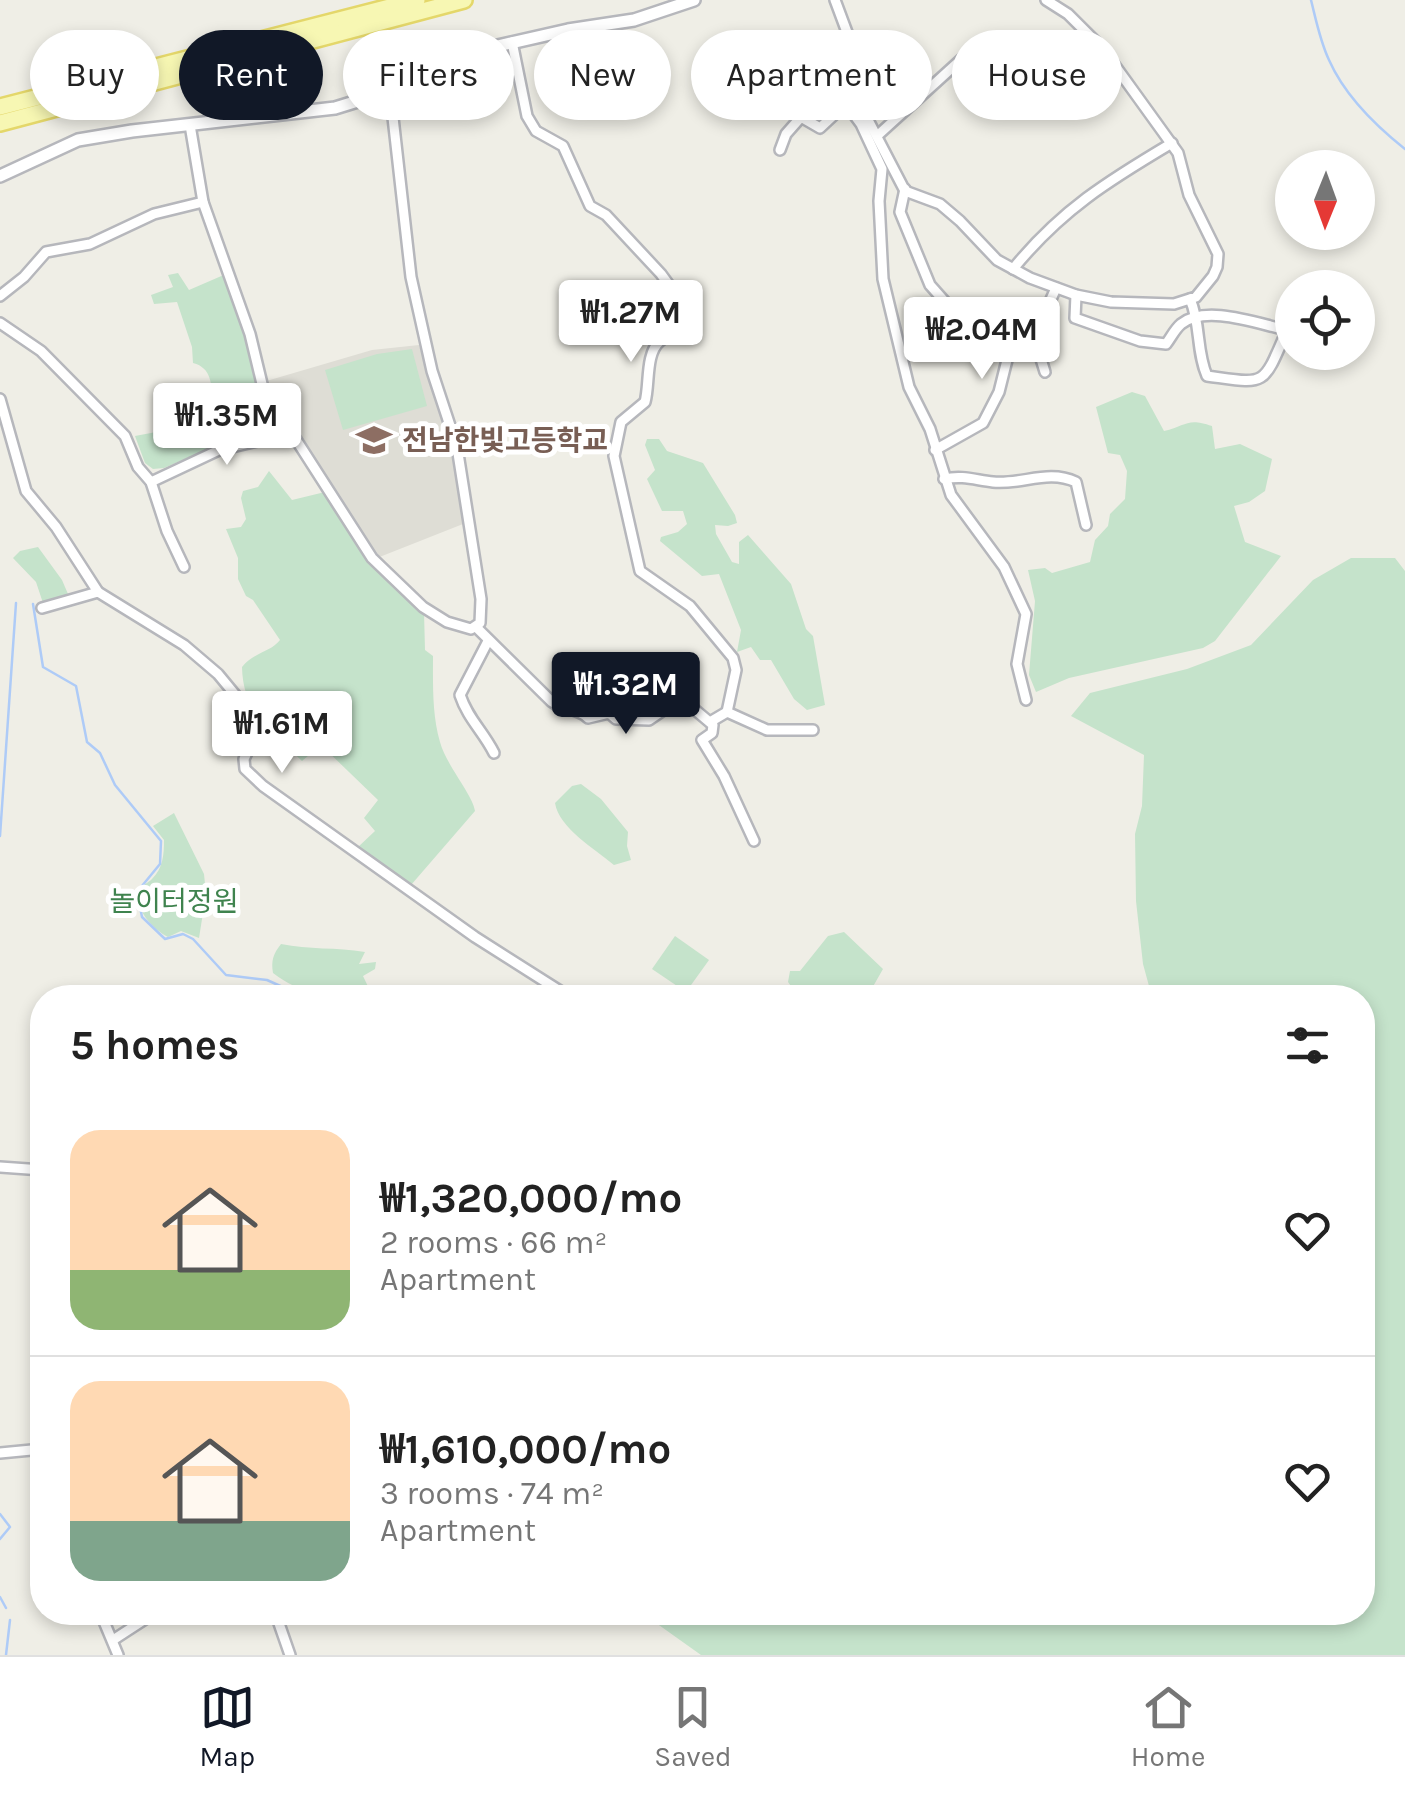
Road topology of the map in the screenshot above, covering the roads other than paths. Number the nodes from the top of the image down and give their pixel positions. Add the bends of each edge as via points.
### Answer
1 (417, 0) edge
2 (464, 0) edge
3 (694, 0) edge
4 (834, 0) edge
5 (1046, 0) edge
6 (846, 30) edge
7 (514, 42) edge
8 (514, 52) edge
9 (952, 69) edge
10 (343, 104) edge
11 (0, 106) edge
12 (393, 120) edge
13 (798, 120) edge
14 (804, 120) edge
15 (829, 120) edge
16 (858, 120) edge
17 (869, 120) edge
18 (0, 123) edge
19 (190, 125) junction
20 (878, 136) junction
21 (1172, 144) junction
22 (780, 150) dead end
23 (0, 176) edge
24 (904, 189) junction
25 (203, 202) junction
26 (1013, 268) junction
27 (1056, 288) junction
28 (1076, 295) junction
29 (0, 296) edge
30 (1190, 299) junction
31 (1198, 317) junction
32 (0, 323) edge
33 (1275, 327) edge
34 (1035, 341) junction
35 (938, 352) dead end
36 (1275, 357) edge
37 (1045, 372) dead end
38 (0, 400) edge
39 (291, 433) junction
40 (936, 450) junction
41 (944, 479) junction
42 (152, 482) junction
43 (1086, 525) dead end
44 (184, 567) dead end
45 (98, 592) junction
46 (42, 608) dead end
47 (476, 627) junction
48 (488, 641) junction
49 (1026, 700) dead end
50 (728, 712) junction
51 (710, 722) junction
52 (812, 730) dead end
53 (494, 753) dead end
54 (754, 841) dead end
55 (551, 985) edge
56 (0, 1167) edge
57 (30, 1169) edge
58 (30, 1450) edge
59 (0, 1454) edge
60 (106, 1625) edge
61 (136, 1625) edge
62 (280, 1625) edge
63 (113, 1640) junction
64 (118, 1655) edge
65 (290, 1655) edge

1 - 11 main road
2 - 18 main road
3 - 7 street via 634,20
4 - 6 street
5 - 21 street via 1103,49
8 - 50 street via 536,131 563,146 590,206 662,274 693,318 658,342 646,402 621,422 614,456 640,571 690,606 734,658
9 - 20 street
10 - 19 street
12 - 47 street via 412,277 461,471 483,611
13 - 22 street
14 - 15 street via 820,128
16 - 40 street via 881,163 883,279 909,387
17 - 20 street
19 - 23 street via 78,140
19 - 25 street
20 - 24 street
21 - 26 street via 1085,196
21 - 30 street via 1218,254 1216,270
24 - 26 street via 940,204
24 - 35 street via 900,212 953,324
25 - 29 street via 154,214 90,244 43,253
25 - 39 street via 263,388
26 - 27 street
27 - 28 street
27 - 34 street via 1030,323
28 - 30 street via 1140,304
28 - 31 street via 1075,318 1140,342 1166,344 1182,323
30 - 31 street
31 - 33 street via 1238,317
31 - 36 street via 1207,376 1247,384
32 - 42 street via 100,408
34 - 37 street
34 - 40 street via 1008,356 1000,392 983,423
38 - 45 street via 26,491
39 - 42 street via 219,450
39 - 47 street via 379,566 434,615 464,629
40 - 41 street
41 - 43 street via 1070,479
41 - 49 street via 1004,567 1024,610 1018,664
42 - 44 street
45 - 46 street
45 - 55 street via 184,644 218,674 252,724 245,768 263,786
47 - 48 street
48 - 51 street via 558,706 588,718 609,713 650,720 681,698
48 - 53 street via 460,696
50 - 51 street
50 - 52 street via 768,730
51 - 54 street via 712,733 702,740
56 - 57 street
58 - 59 street
60 - 63 street
61 - 63 street
62 - 65 street
63 - 64 street

